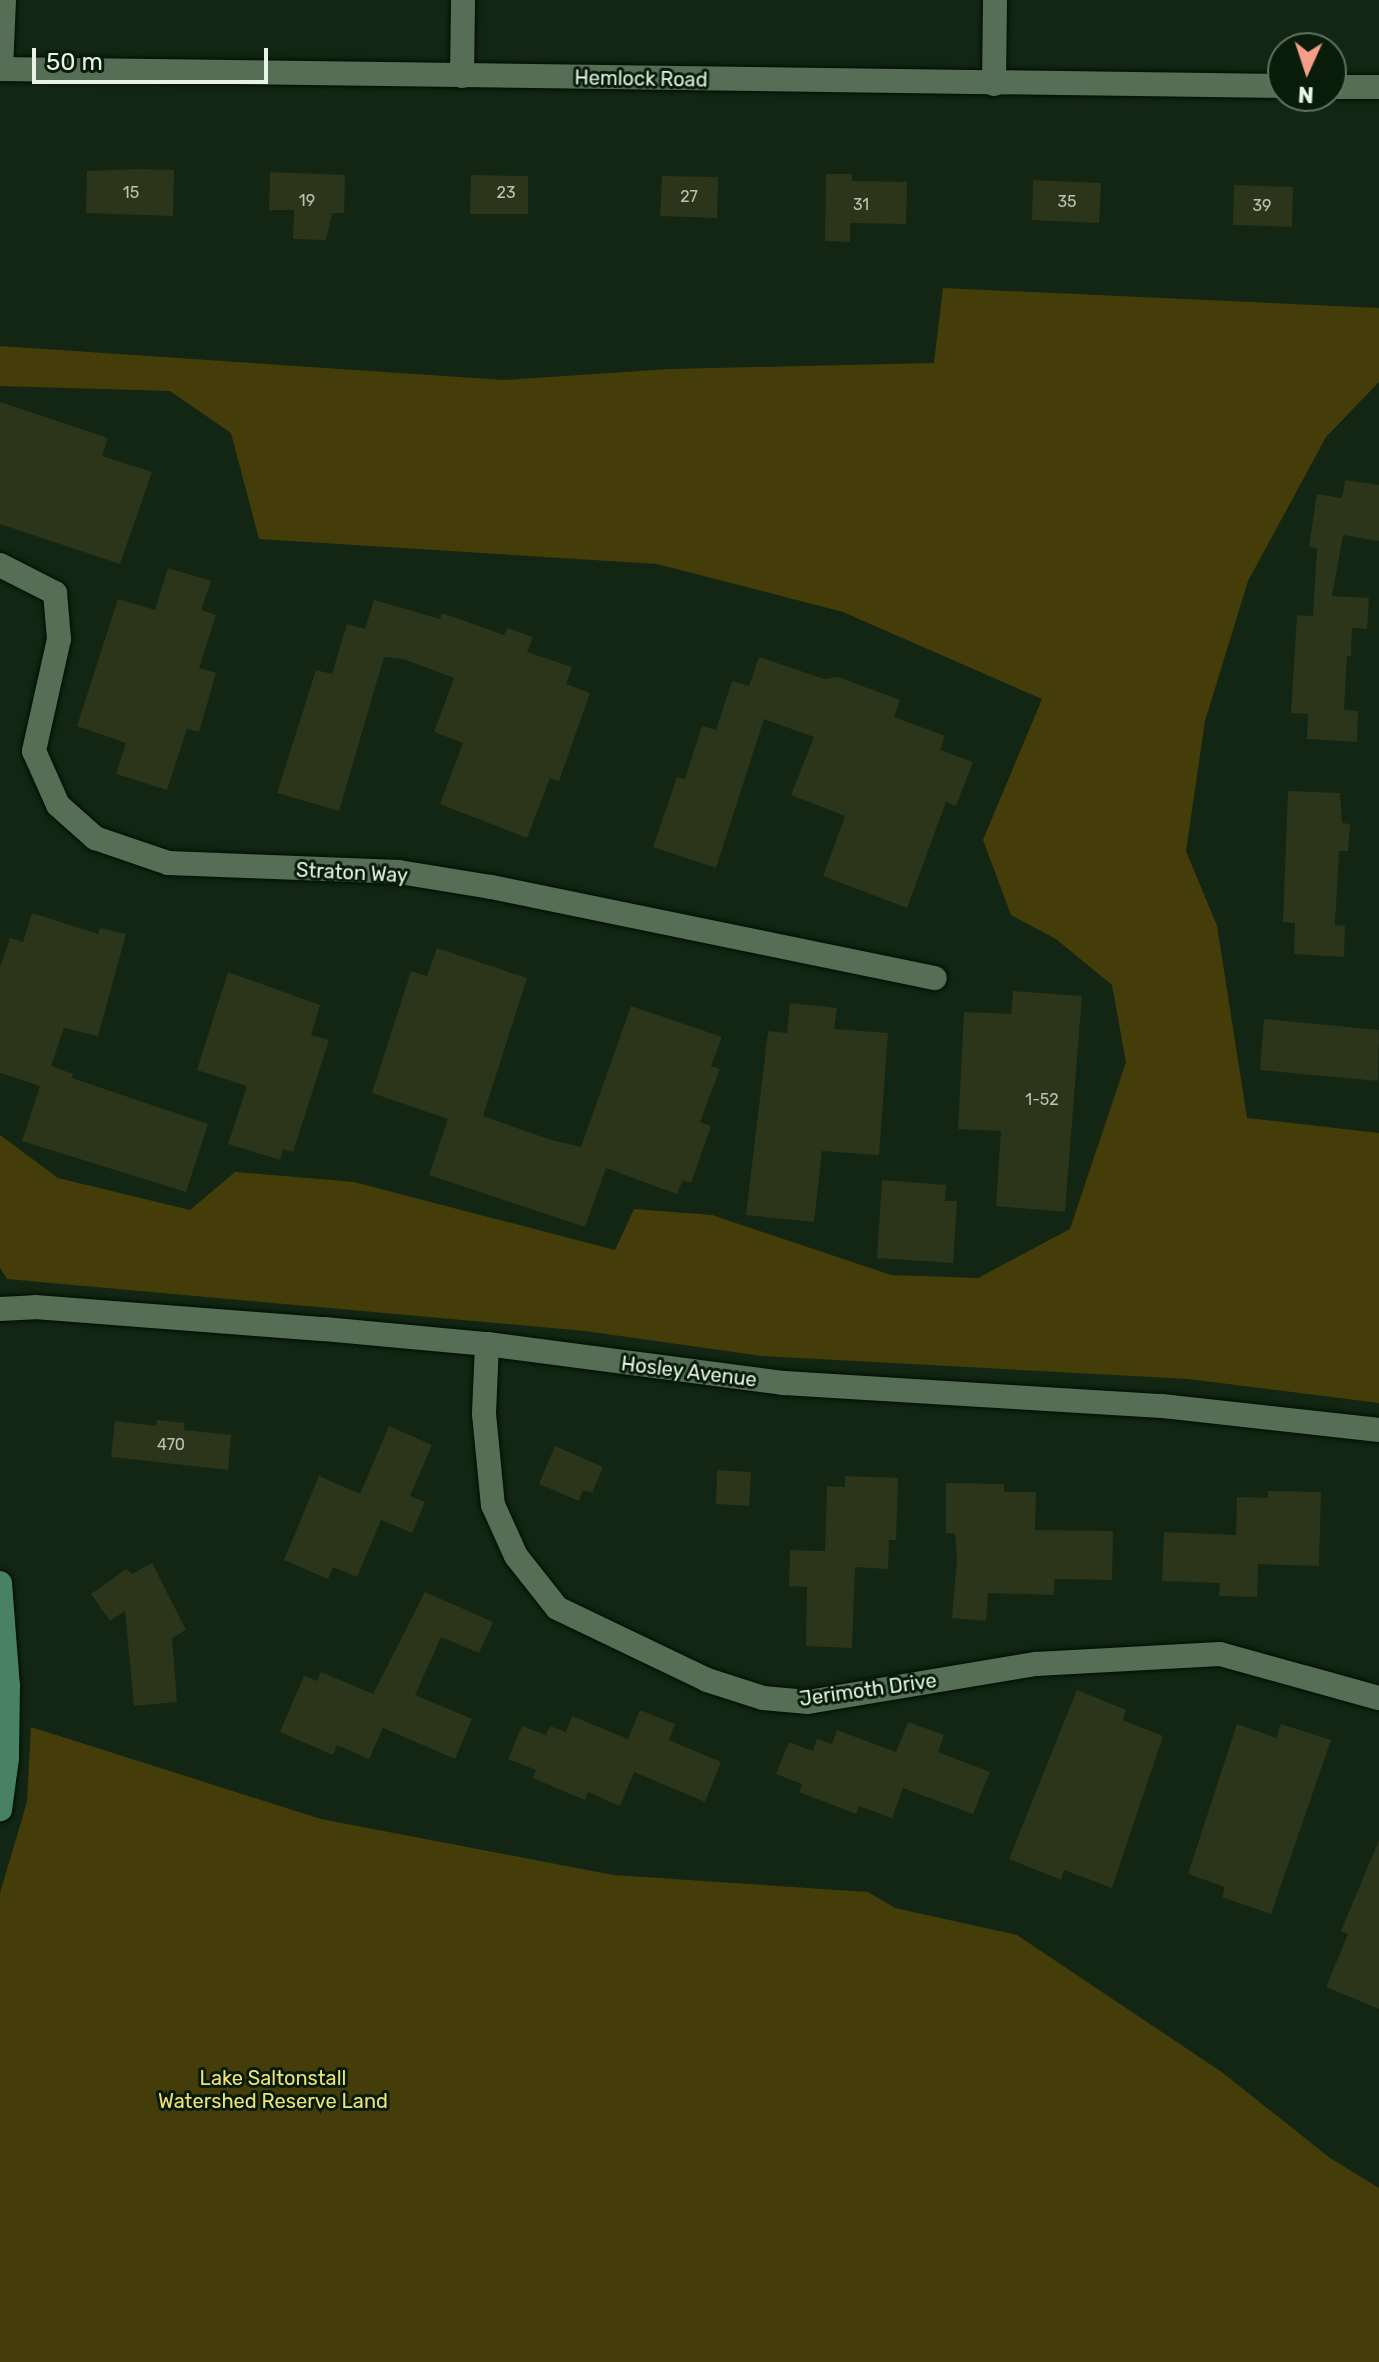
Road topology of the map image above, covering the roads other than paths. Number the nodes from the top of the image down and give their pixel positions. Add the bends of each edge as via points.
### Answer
1 (4, 0) edge
2 (463, 0) edge
3 (995, 0) edge
4 (1, 69) edge
5 (462, 76) junction
6 (994, 84) junction
7 (1267, 86) edge
8 (1347, 87) edge
9 (1379, 87) edge
10 (0, 565) edge
11 (935, 978) dead end
12 (0, 1309) edge
13 (487, 1344) junction
14 (1379, 1430) edge
15 (0, 1583) edge
16 (2, 1625) edge
17 (1379, 1698) edge
18 (0, 1810) edge

1 - 4 street
2 - 5 street
3 - 6 street
4 - 5 street, Hemlock Road
5 - 6 street, Hemlock Road
6 - 7 street, Hemlock Road
8 - 9 street
10 - 11 street, Straton Way via 55,593 59,639 34,751 58,805 95,838 168,863 399,872 491,887
12 - 13 street, Hosley Avenue via 35,1307
13 - 14 street, Hosley Avenue via 784,1383 1162,1406
13 - 17 street, Jerimoth Drive via 484,1414 493,1505 516,1556 557,1608 707,1680 763,1698 808,1702 1036,1664 1220,1654
15 - 16 main road
16 - 18 main road via 7,1758

